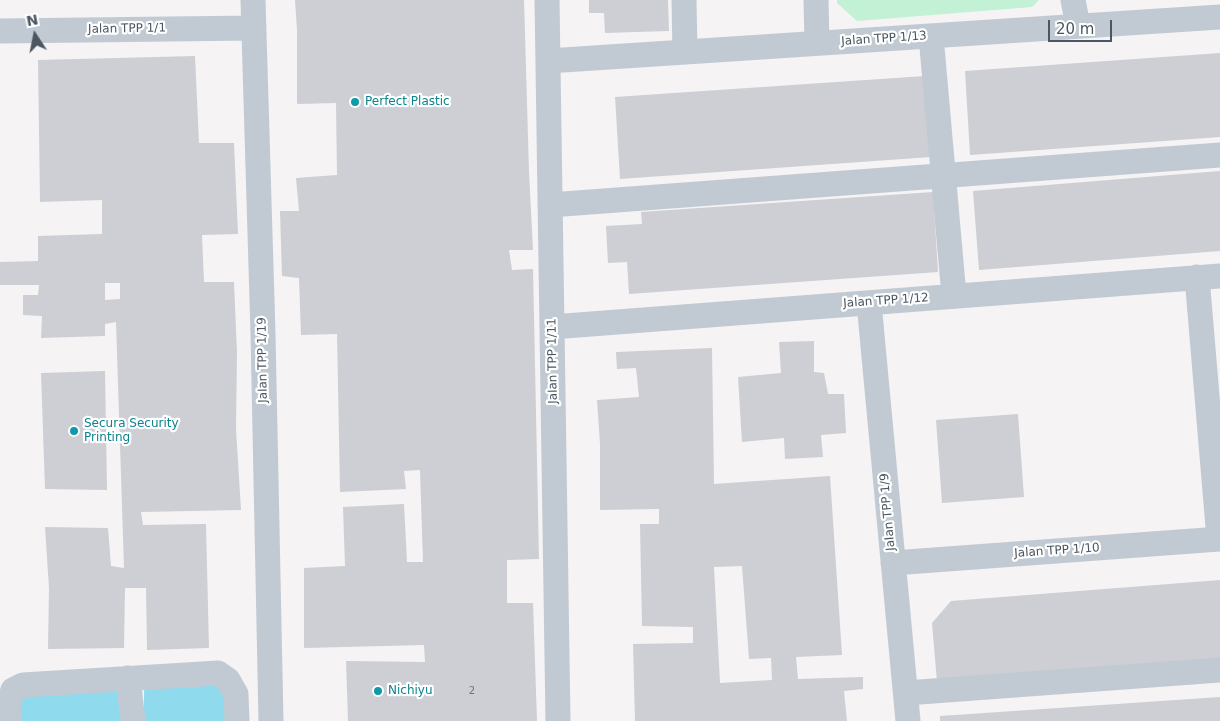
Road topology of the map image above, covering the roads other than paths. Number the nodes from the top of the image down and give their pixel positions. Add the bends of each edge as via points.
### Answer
1 (253, 0) edge
2 (547, 0) edge
3 (684, 0) edge
4 (816, 0) edge
5 (1073, 0) edge
6 (1218, 11) edge
7 (1078, 26) junction
8 (254, 28) junction
9 (0, 31) edge
10 (930, 36) junction
11 (817, 43) junction
12 (685, 52) junction
13 (548, 61) junction
14 (1220, 155) edge
15 (943, 176) junction
16 (550, 205) junction
17 (1208, 277) edge
18 (954, 296) junction
19 (869, 303) junction
20 (552, 327) junction
21 (1214, 408) edge
22 (1220, 539) edge
23 (893, 563) junction
24 (1220, 670) edge
25 (128, 678) junction
26 (906, 693) junction
27 (9, 721) edge
28 (133, 721) edge
29 (237, 721) edge
30 (271, 721) edge
31 (558, 721) edge
32 (908, 721) edge

1 - 8 street, Jalan TPP 1/19
2 - 13 street, Jalan TPP 1/11
3 - 12 street
4 - 11 street
5 - 7 street
6 - 7 street, Jalan TPP 1/13
7 - 10 street, Jalan TPP 1/13
8 - 9 street, Jalan TPP 1/1
8 - 30 street, Jalan TPP 1/19
10 - 11 street, Jalan TPP 1/13
10 - 15 street
11 - 12 street, Jalan TPP 1/13
12 - 13 street, Jalan TPP 1/13
13 - 16 street, Jalan TPP 1/11
14 - 15 street
15 - 16 street
15 - 18 street
16 - 20 street, Jalan TPP 1/11
17 - 18 street, Jalan TPP 1/12
17 - 21 street
18 - 19 street, Jalan TPP 1/12
19 - 20 street, Jalan TPP 1/12
19 - 23 street, Jalan TPP 1/9
20 - 31 street, Jalan TPP 1/11
21 - 22 street
22 - 23 street, Jalan TPP 1/10
23 - 26 street, Jalan TPP 1/9
24 - 26 street
25 - 27 street via 23,685 13,690 8,705
25 - 28 street
25 - 29 street via 218,672 228,680 236,694
26 - 32 street, Jalan TPP 1/9

